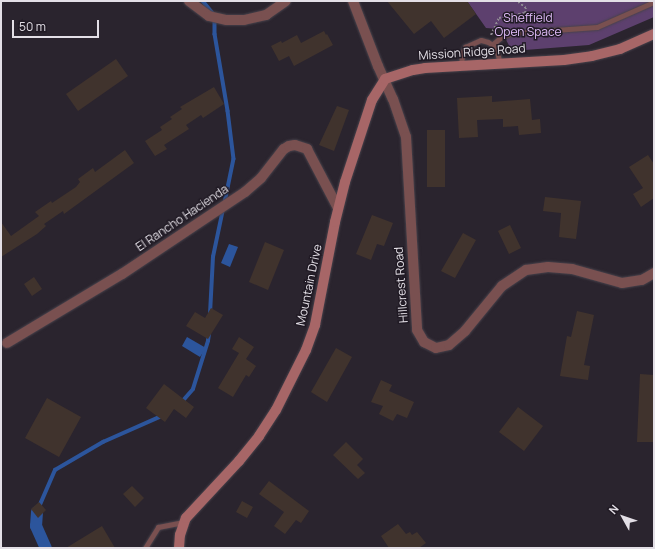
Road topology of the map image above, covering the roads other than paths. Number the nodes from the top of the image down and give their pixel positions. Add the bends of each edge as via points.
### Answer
1 (189, 1) edge
2 (286, 1) edge
3 (354, 1) edge
4 (654, 2) edge
5 (654, 34) edge
6 (490, 43) junction
7 (500, 64) junction
8 (461, 66) junction
9 (385, 79) junction
10 (338, 208) junction
11 (654, 273) edge
12 (7, 343) dead end
13 (184, 522) junction
14 (145, 548) edge
15 (179, 548) edge

1 - 2 street via 209,16 244,20 266,15
3 - 9 street
4 - 6 lane via 597,27 512,33
5 - 7 main road, Mission Ridge Road via 620,49 592,56
6 - 7 lane via 498,50
6 - 8 lane via 477,41 467,46 462,54
7 - 8 main road, Mission Ridge Road
8 - 9 main road, Mission Ridge Road via 413,70
9 - 10 main road, Mountain Drive via 372,100
9 - 11 street, Hillcrest Road via 406,137 417,330 424,342 436,348 449,345 465,331 502,286 526,270 548,267 572,269 622,283 642,280
10 - 12 street, El Rancho Hacienda via 307,149 289,146 245,192 122,274
10 - 13 main road, Mountain Drive via 315,325 295,373 259,436
13 - 14 lane via 158,527
13 - 15 main road, Mountain Drive

